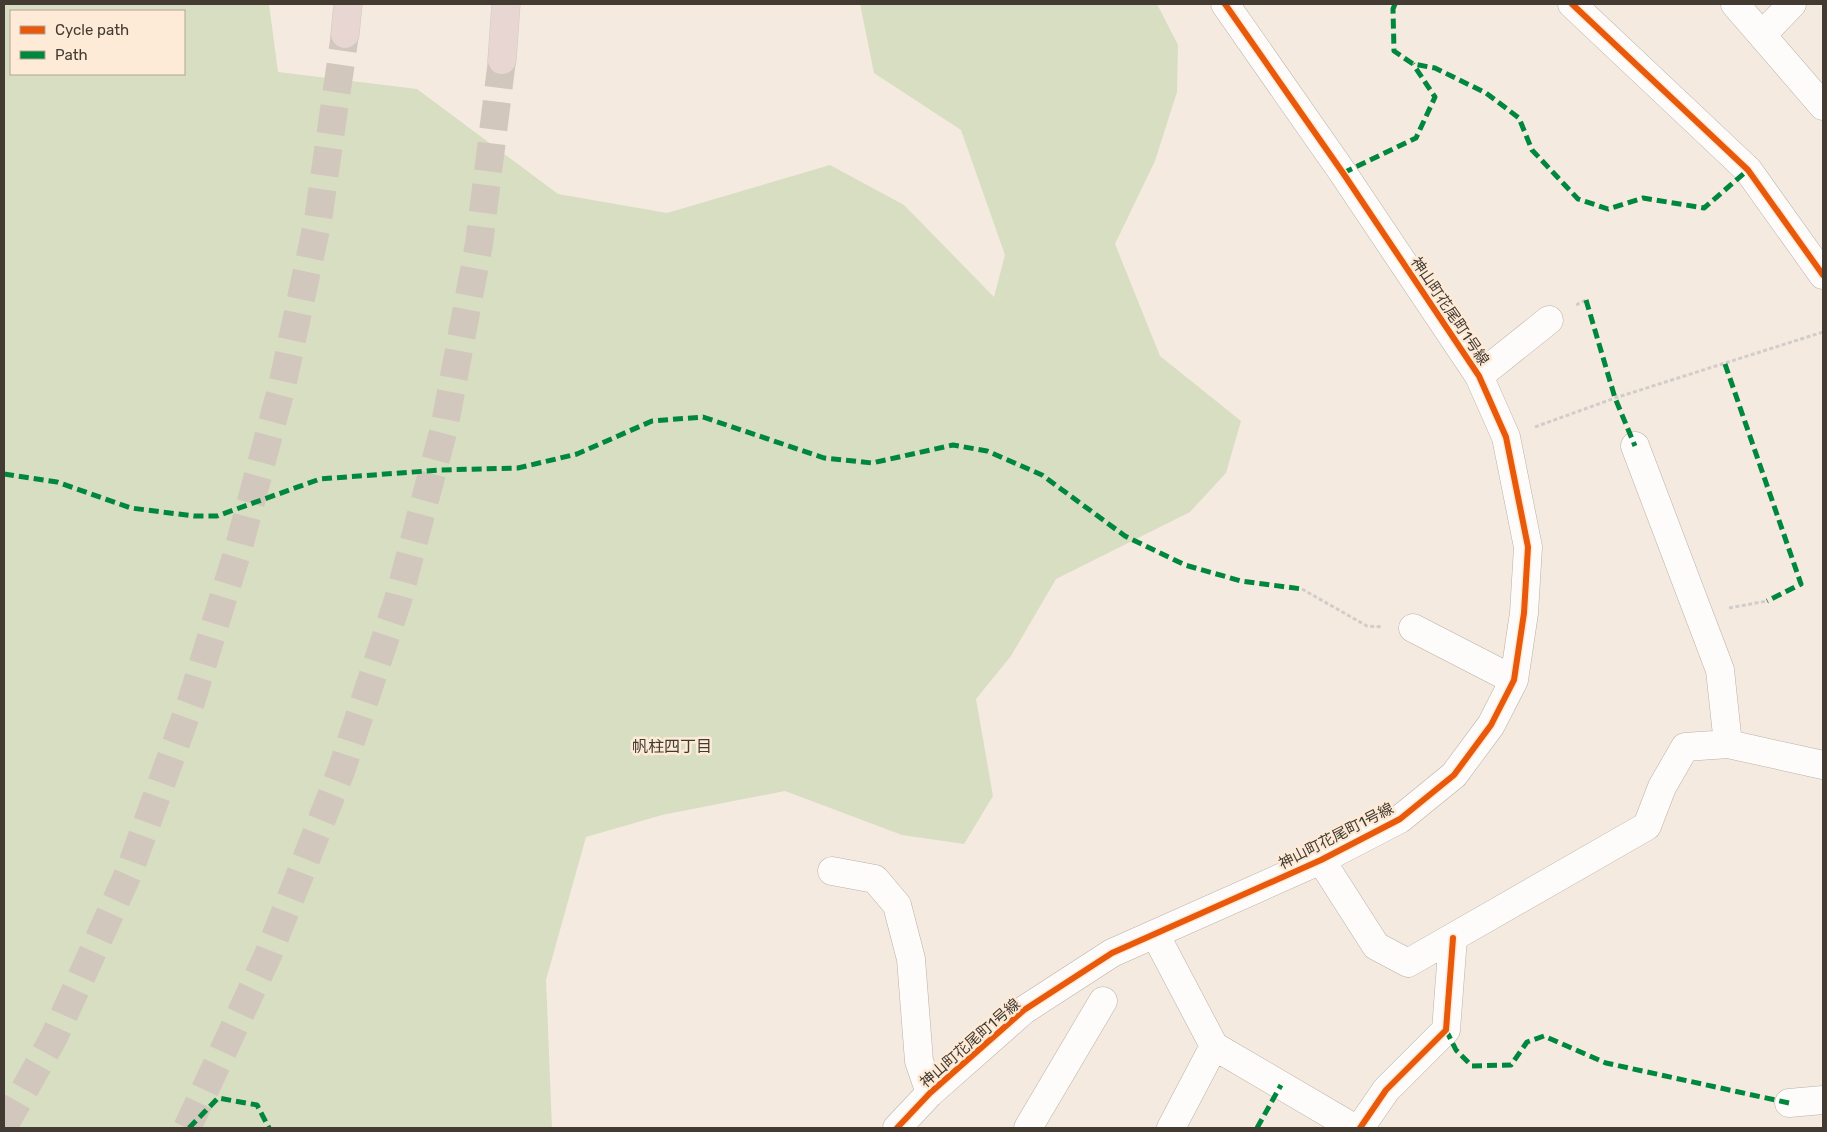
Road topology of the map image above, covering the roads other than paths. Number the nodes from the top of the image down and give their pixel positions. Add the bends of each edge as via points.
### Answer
1 (348, 4) edge
2 (506, 4) edge
3 (1224, 4) edge
4 (1572, 4) edge
5 (1735, 4) edge
6 (1792, 4) edge
7 (345, 34) tunnel mouth
8 (1762, 34) junction
9 (502, 60) tunnel mouth
10 (1823, 106) edge
11 (1823, 275) edge
12 (1549, 320) dead end
13 (1479, 376) junction
14 (1635, 446) dead end
15 (1414, 628) road end
16 (1514, 680) junction
17 (1728, 744) junction
18 (1823, 765) edge
19 (1321, 860) junction
20 (832, 871) dead end
21 (1154, 934) junction
22 (1453, 938) junction
23 (1102, 1001) dead end
24 (1214, 1046) junction
25 (930, 1093) junction
26 (1823, 1100) edge
27 (1789, 1103) dead end
28 (897, 1128) edge
29 (1028, 1128) edge
30 (1171, 1128) edge
31 (1354, 1128) edge
32 (1360, 1128) edge

1 - 7 highway
2 - 9 highway
3 - 13 street, 神山町花尾町1号線 via 1343,173
4 - 11 street via 1748,170
5 - 8 street
6 - 8 street
8 - 10 street
12 - 13 street
13 - 16 street, 神山町花尾町1号線 via 1506,437 1528,546 1524,613
14 - 17 street via 1720,670
15 - 16 street
16 - 19 street, 神山町花尾町1号線 via 1491,725 1454,775 1400,819
17 - 18 street
17 - 22 street via 1685,748 1662,787 1647,826
19 - 21 street, 神山町花尾町1号線
19 - 22 street via 1376,946 1408,963
20 - 25 street via 874,879 897,904 911,959 919,1061
21 - 24 street
21 - 25 street, 神山町花尾町1号線 via 1112,952 1024,1010
22 - 32 street via 1446,1030 1386,1090
23 - 29 street
24 - 30 street
24 - 31 street
25 - 28 street, 神山町花尾町1号線
26 - 27 street

